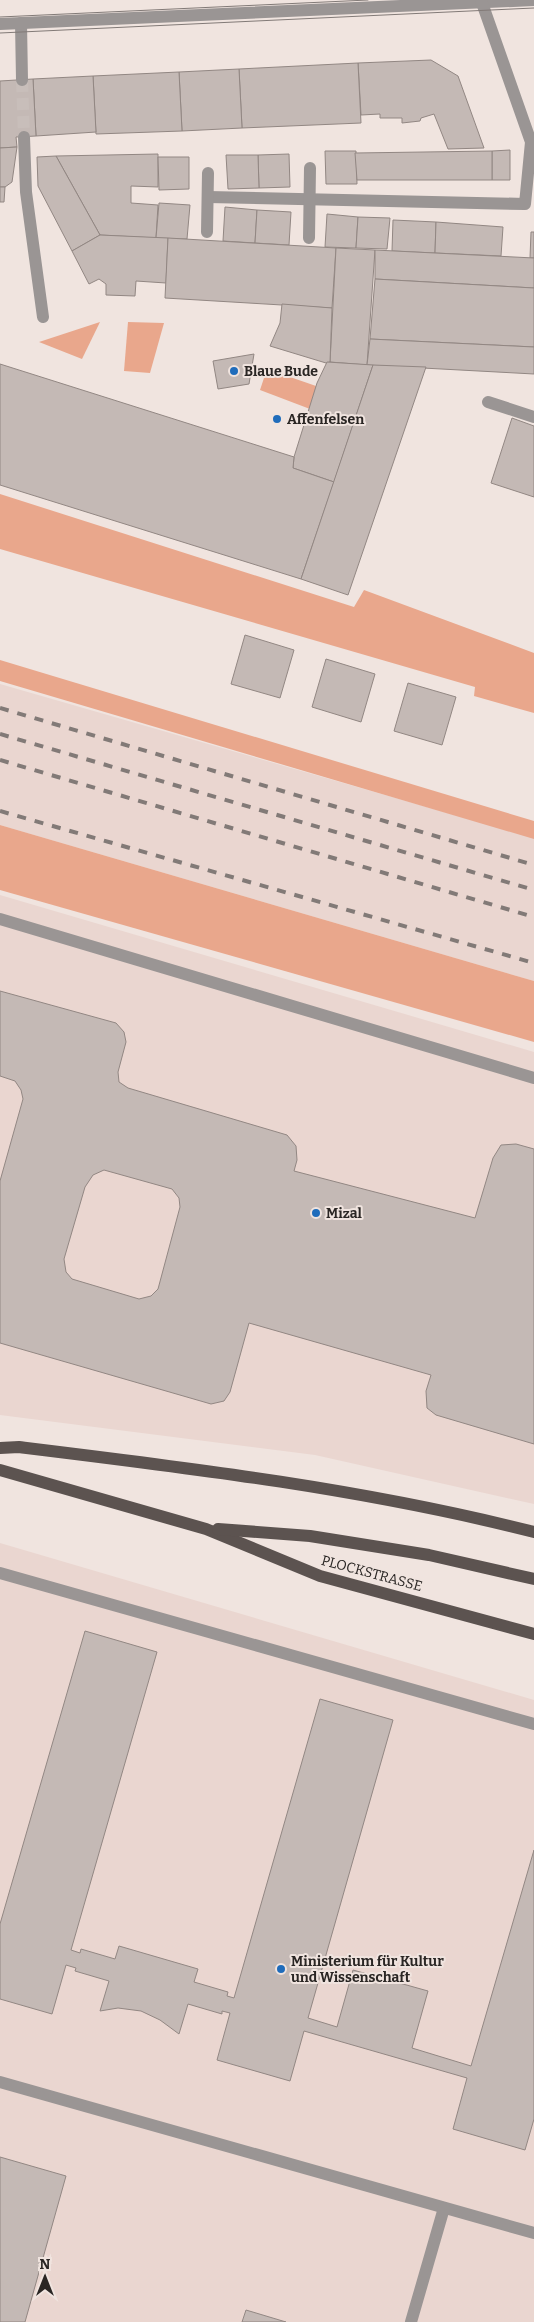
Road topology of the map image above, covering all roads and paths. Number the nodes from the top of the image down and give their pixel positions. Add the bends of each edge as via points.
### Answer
1 (534, 0) edge
2 (482, 1) edge
3 (0, 24) edge
4 (20, 24) junction
5 (22, 80) tunnel mouth
6 (24, 137) tunnel mouth
7 (310, 168) dead end
8 (208, 173) dead end
9 (208, 197) junction
10 (310, 198) junction
11 (207, 232) dead end
12 (309, 238) dead end
13 (43, 317) dead end
14 (488, 402) dead end
15 (534, 417) edge
16 (0, 919) edge
17 (534, 1078) edge
18 (0, 1448) edge
19 (0, 1470) edge
20 (206, 1529) junction
21 (534, 1532) edge
22 (0, 1573) edge
23 (534, 1579) edge
24 (534, 1634) edge
25 (534, 1724) edge
26 (0, 2082) edge
27 (444, 2208) junction
28 (534, 2233) edge
29 (411, 2322) edge

1 - 2 street
2 - 4 street
2 - 10 street via 531,142 525,204
3 - 4 street
4 - 5 street
6 - 13 street via 26,192
7 - 10 street
8 - 9 street
9 - 10 street
9 - 11 street
10 - 12 street
14 - 15 street
16 - 17 street
18 - 21 main road via 18,1447 154,1463 352,1493
19 - 20 main road, PLOCKSTRASSE
20 - 23 main road, PLOCKSTRASSE via 319,1538 429,1555
20 - 24 main road, PLOCKSTRASSE via 320,1576
22 - 25 street
26 - 27 street
27 - 28 street
27 - 29 street

